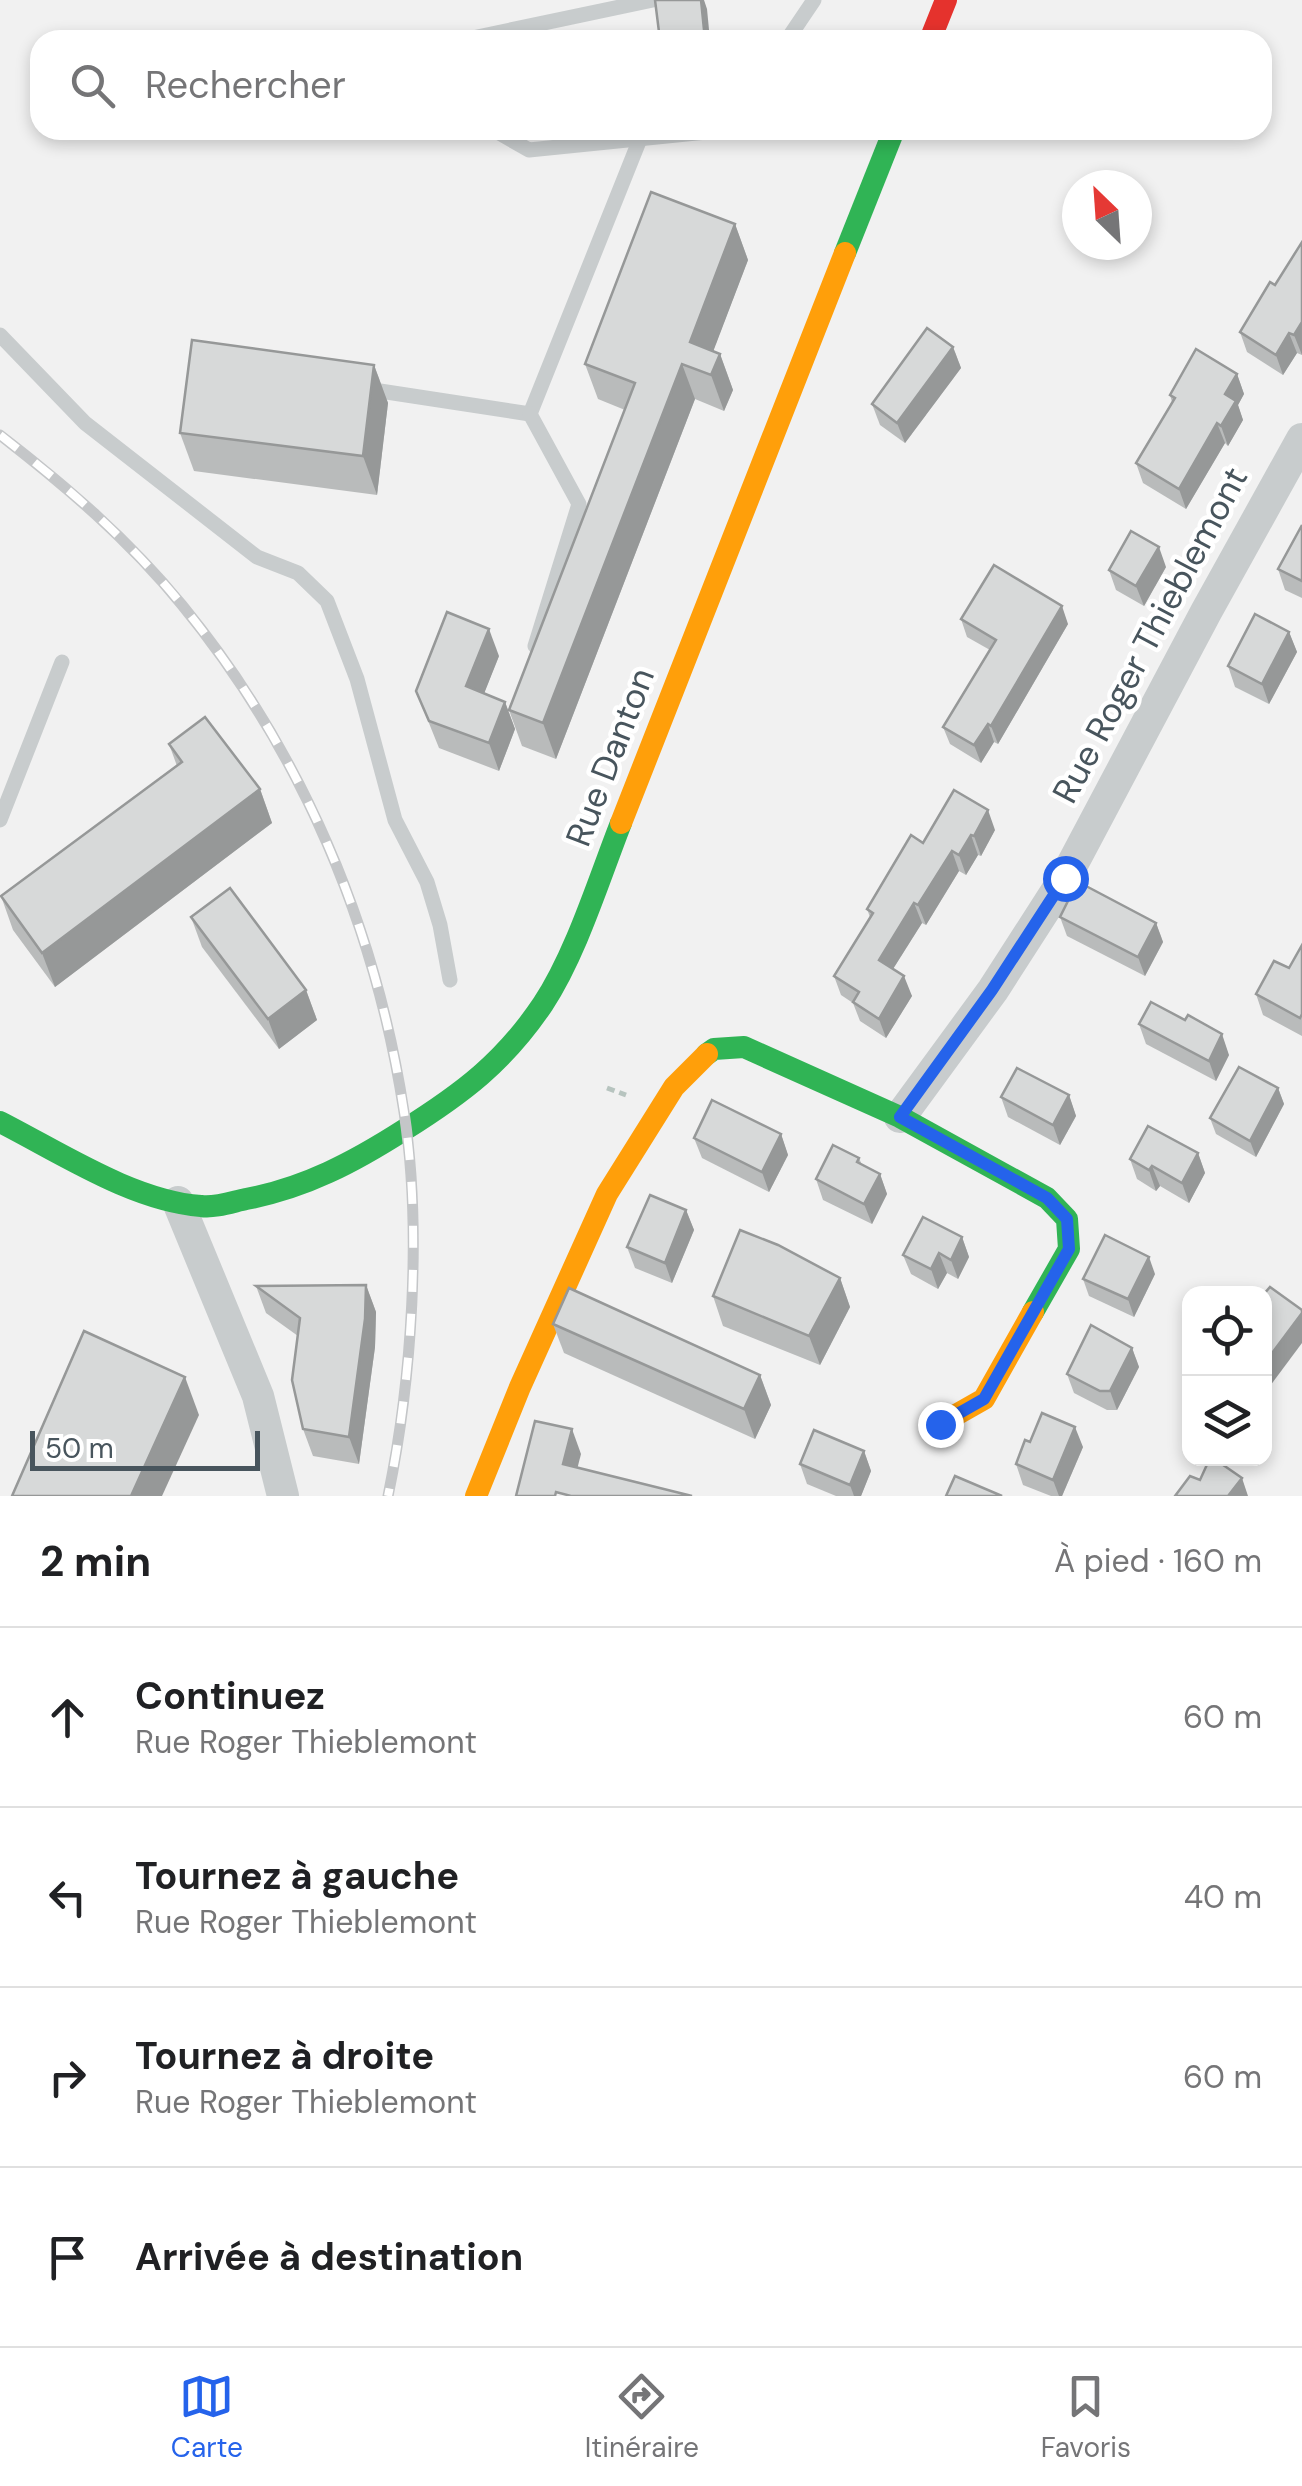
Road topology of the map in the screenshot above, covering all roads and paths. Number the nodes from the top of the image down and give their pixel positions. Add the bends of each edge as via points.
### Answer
1 (653, 0) edge
2 (814, 0) edge
3 (946, 0) edge
4 (511, 30) edge
5 (794, 30) edge
6 (934, 30) edge
7 (512, 140) edge
8 (630, 140) edge
9 (640, 140) edge
10 (890, 140) edge
11 (0, 335) edge
12 (353, 386) edge
13 (530, 414) junction
14 (1302, 439) edge
15 (62, 662) dead end
16 (528, 668) edge
17 (0, 820) edge
18 (450, 980) dead end
19 (900, 1117) junction
20 (0, 1122) edge
21 (178, 1202) junction
22 (940, 1424) dead end
23 (283, 1496) edge
24 (476, 1496) edge

1 - 4 lane
2 - 5 lane
3 - 6 street
7 - 8 lane via 529,150
9 - 13 lane
10 - 21 street, Rue Danton via 603,872 544,1001 489,1070 360,1159 278,1192 204,1207
11 - 18 lane via 85,423 257,557 298,573 326,601 357,679 395,820 427,882
12 - 13 lane
13 - 16 lane via 579,504
14 - 19 street, Rue Roger Thieblemont via 1065,878
15 - 17 lane
19 - 22 street via 1047,1198 1067,1219 1069,1249 984,1399
19 - 24 street via 744,1047 714,1049 698,1060 607,1194
20 - 21 street, Rue Danton via 115,1182
21 - 23 street via 258,1396

